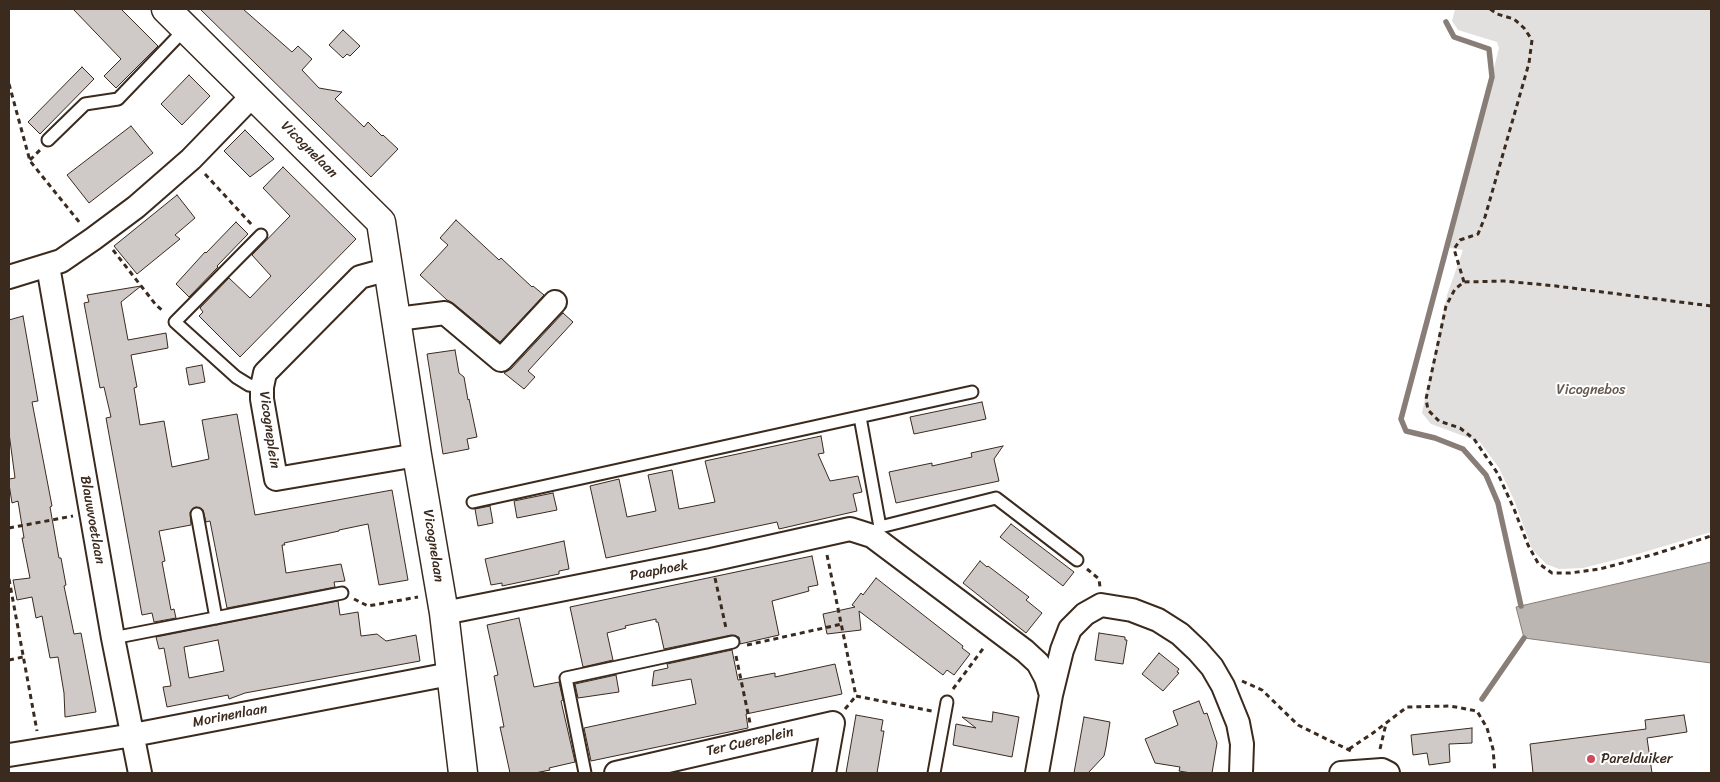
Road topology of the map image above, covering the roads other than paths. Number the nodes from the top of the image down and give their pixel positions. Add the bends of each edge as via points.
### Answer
1 (166, 9) edge
2 (186, 28) junction
3 (254, 94) junction
4 (48, 140) dead end
5 (261, 235) road end
6 (48, 266) junction
7 (389, 269) junction
8 (9, 278) edge
9 (555, 302) dead end
10 (397, 319) junction
11 (262, 388) junction
12 (972, 392) dead end
13 (860, 417) junction
14 (417, 455) junction
15 (473, 502) dead end
16 (198, 514) dead end
17 (876, 531) junction
18 (1077, 560) road end
19 (342, 593) road end
20 (442, 603) junction
21 (216, 618) junction
22 (113, 638) junction
23 (732, 644) road end
24 (450, 674) junction
25 (1051, 695) junction
26 (946, 708) road end
27 (133, 734) junction
28 (9, 755) edge
29 (1381, 772) edge
30 (140, 773) edge
31 (463, 773) edge
32 (585, 773) edge
33 (616, 773) edge
34 (824, 773) edge
35 (934, 773) edge
36 (1037, 773) edge
37 (1241, 773) edge
38 (1341, 773) edge

1 - 2 street, Vicognelaan
2 - 3 street, Vicognelaan
2 - 4 lane via 118,99 85,104
3 - 6 street via 191,159 136,207 61,261
3 - 7 street, Vicognelaan via 381,222
5 - 11 lane via 175,322 236,377
6 - 8 street
6 - 22 street, Blauwvoetlaan
7 - 10 street, Vicognelaan
7 - 11 street, Vicogneplein via 360,277 265,373
9 - 10 street via 501,360 446,313
10 - 14 street, Vicognelaan
11 - 14 street, Vicogneplein via 276,479
12 - 13 lane
13 - 15 lane
13 - 17 lane
14 - 20 street, Vicognelaan
16 - 21 lane
17 - 18 lane, Paaphoek via 996,498
17 - 20 street, Paaphoek via 850,529 711,560
17 - 25 street, Paaphoek via 1038,662
19 - 21 lane
20 - 24 street, Vicognelaan
21 - 22 lane
22 - 27 street, Blauwvoetlaan
23 - 32 lane via 566,678
24 - 27 street, Morinenlaan
24 - 31 street, Vicognelaan
25 - 36 street
25 - 37 street via 1070,629 1085,614 1101,605 1132,610 1158,620 1198,650 1226,692 1242,744
26 - 35 lane
27 - 28 street, Morinenlaan
27 - 30 street, Blauwvoetlaan
29 - 38 street
33 - 34 street, Ter Cuereplein via 833,722

